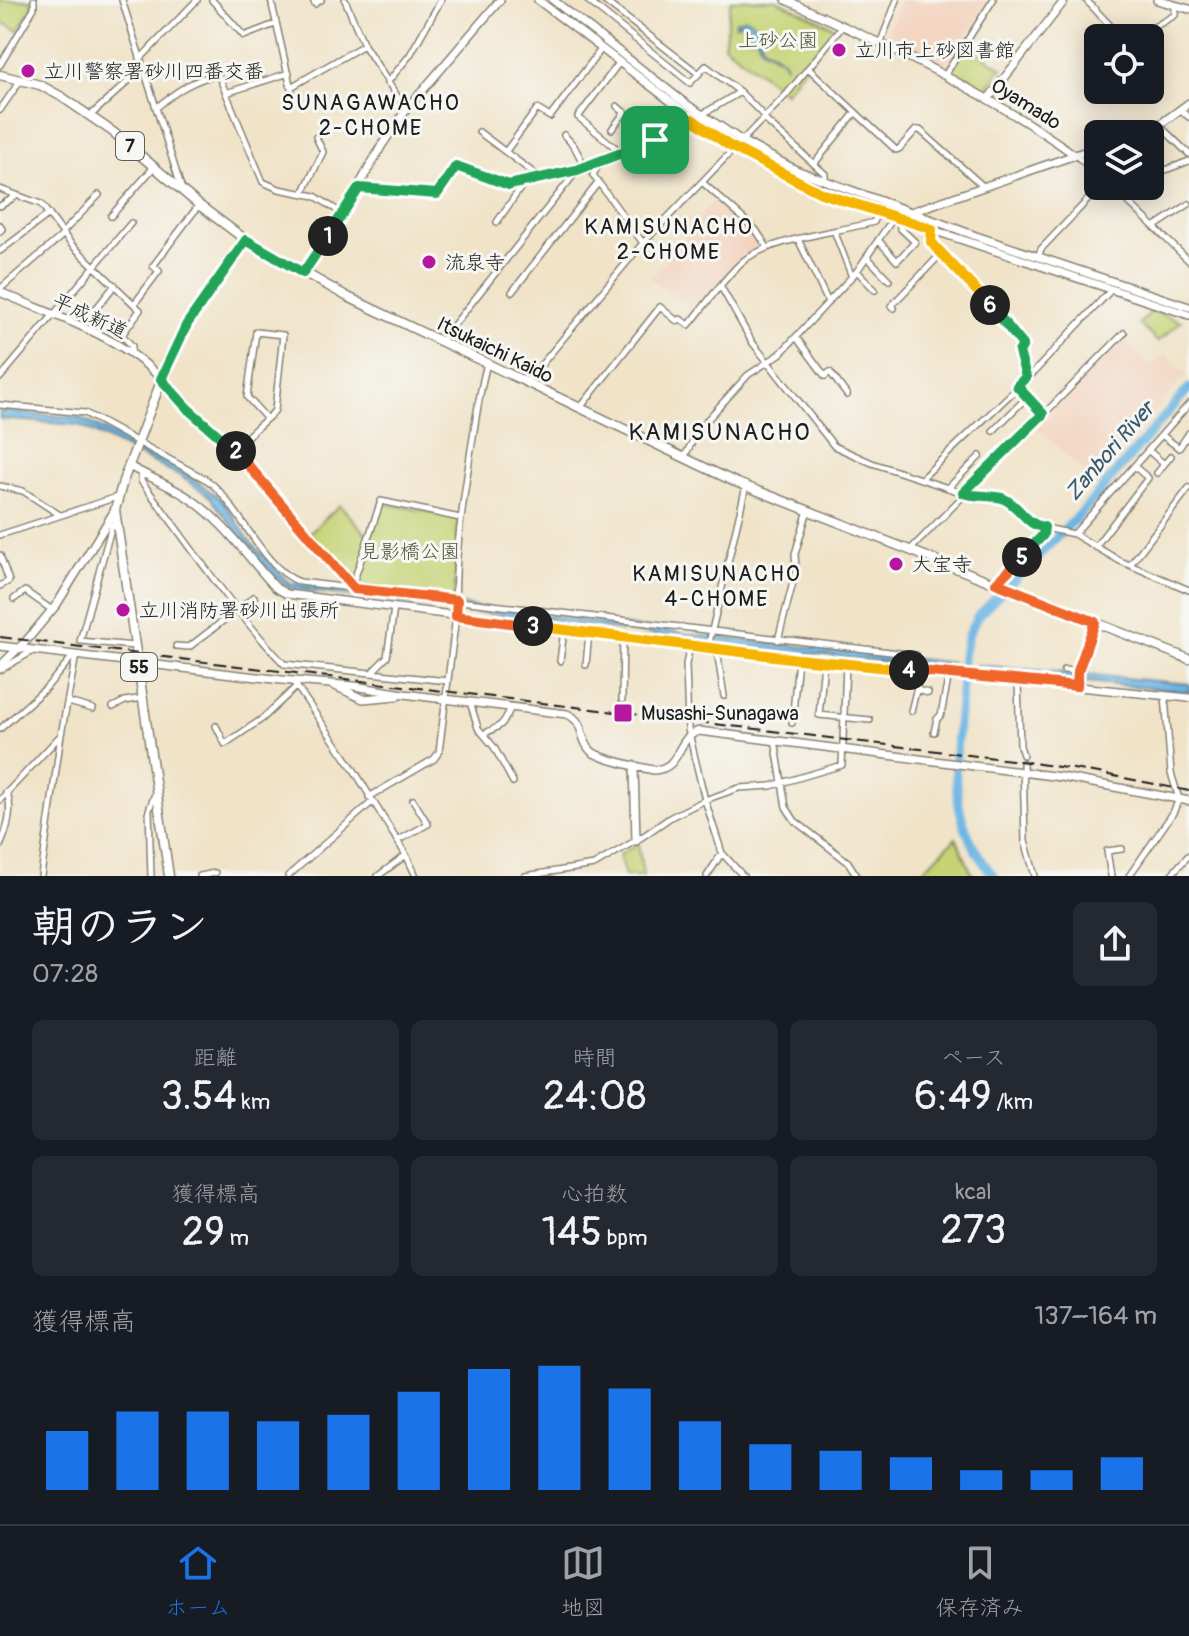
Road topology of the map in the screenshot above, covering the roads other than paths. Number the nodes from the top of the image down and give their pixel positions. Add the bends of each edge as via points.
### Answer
1 (34, 0) edge
2 (122, 0) edge
3 (197, 0) edge
4 (212, 0) edge
5 (271, 0) edge
6 (313, 0) edge
7 (321, 0) edge
8 (345, 0) edge
9 (441, 0) edge
10 (500, 0) edge
11 (538, 0) edge
12 (553, 0) edge
13 (587, 0) edge
14 (603, 0) edge
15 (786, 0) edge
16 (897, 0) edge
17 (993, 0) edge
18 (1065, 0) edge
19 (1086, 0) edge
20 (1157, 0) edge
21 (798, 2) edge
22 (1176, 5) junction
23 (1189, 9) edge
24 (275, 24) junction
25 (1109, 24) edge
26 (1159, 24) edge
27 (842, 27) junction
28 (880, 44) junction
29 (364, 45) junction
30 (602, 48) junction
31 (140, 59) junction
32 (619, 63) junction
33 (0, 65) edge
34 (143, 68) junction
35 (808, 68) junction
36 (289, 73) junction
37 (699, 74) junction
38 (0, 75) edge
39 (945, 75) junction
40 (21, 80) junction
41 (387, 83) junction
42 (740, 92) junction
43 (226, 93) junction
44 (988, 99) junction
45 (1189, 103) edge
46 (617, 106) dead end
47 (156, 108) junction
48 (0, 110) edge
49 (406, 110) junction
50 (1180, 110) junction
51 (625, 112) junction
52 (855, 113) junction
53 (91, 115) junction
54 (702, 115) junction
55 (1189, 117) edge
56 (765, 118) junction
57 (692, 119) junction
58 (1164, 121) edge
59 (612, 129) dead end
60 (1164, 130) edge
61 (479, 132) dead end
62 (564, 135) dead end
63 (316, 137) dead end
64 (655, 140) junction
65 (569, 141) junction
66 (742, 141) junction
67 (563, 146) dead end
68 (735, 149) junction
69 (506, 151) junction
70 (1084, 152) edge
71 (623, 154) junction
72 (1189, 154) edge
73 (1075, 155) junction
74 (1189, 161) edge
75 (601, 162) junction
76 (1084, 162) edge
77 (814, 164) junction
78 (154, 166) junction
79 (585, 167) junction
80 (577, 170) junction
81 (1164, 171) edge
82 (539, 178) junction
83 (525, 182) junction
84 (702, 182) junction
85 (825, 182) junction
86 (598, 183) junction
87 (984, 187) junction
88 (359, 188) junction
89 (0, 189) edge
90 (183, 191) junction
91 (303, 193) junction
92 (99, 195) dead end
93 (17, 196) junction
94 (1088, 200) edge
95 (1126, 200) edge
96 (1189, 204) edge
97 (199, 205) junction
98 (0, 206) edge
99 (878, 211) junction
100 (909, 212) junction
101 (49, 214) junction
102 (343, 214) junction
103 (111, 216) dead end
104 (896, 218) junction
105 (497, 222) dead end
106 (131, 223) dead end
107 (0, 225) edge
108 (1154, 227) junction
109 (932, 229) junction
110 (0, 231) edge
111 (835, 232) junction
112 (64, 233) junction
113 (798, 239) junction
114 (246, 240) junction
115 (878, 240) junction
116 (643, 243) junction
117 (767, 247) junction
118 (0, 251) edge
119 (941, 254) junction
120 (867, 257) junction
121 (1038, 257) junction
122 (1189, 261) edge
123 (94, 266) junction
124 (303, 273) junction
125 (854, 274) junction
126 (889, 280) dead end
127 (116, 285) junction
128 (1124, 285) junction
129 (721, 287) junction
130 (875, 290) dead end
131 (0, 291) edge
132 (1114, 291) junction
133 (512, 292) dead end
134 (828, 302) junction
135 (135, 303) junction
136 (1174, 306) junction
137 (1189, 307) edge
138 (894, 308) dead end
139 (52, 315) junction
140 (1189, 315) edge
141 (80, 327) junction
142 (1124, 333) dead end
143 (796, 337) junction
144 (441, 341) junction
145 (130, 353) junction
146 (769, 362) junction
147 (487, 364) junction
148 (1026, 377) junction
149 (0, 378) edge
150 (161, 379) junction
151 (526, 383) junction
152 (1017, 386) junction
153 (847, 395) dead end
154 (1027, 397) junction
155 (1189, 404) edge
156 (0, 405) edge
157 (580, 409) junction
158 (1043, 414) junction
159 (266, 418) junction
160 (993, 431) dead end
161 (1189, 433) edge
162 (1162, 436) junction
163 (138, 442) junction
164 (234, 448) junction
165 (1149, 451) junction
166 (980, 456) dead end
167 (1171, 456) dead end
168 (684, 459) junction
169 (130, 463) junction
170 (1164, 464) junction
171 (1135, 467) junction
172 (142, 473) junction
173 (1157, 473) dead end
174 (921, 479) junction
175 (0, 486) edge
176 (746, 486) junction
177 (948, 488) junction
178 (1189, 488) edge
179 (963, 493) junction
180 (117, 497) junction
181 (115, 510) junction
182 (808, 510) junction
183 (61, 515) junction
184 (460, 518) junction
185 (117, 521) junction
186 (1044, 527) junction
187 (1072, 533) junction
188 (0, 535) edge
189 (1095, 547) junction
190 (910, 550) junction
191 (0, 555) edge
192 (1130, 565) junction
193 (998, 584) junction
194 (0, 586) edge
195 (353, 586) junction
196 (1189, 590) edge
197 (254, 597) dead end
198 (14, 599) dead end
199 (456, 602) junction
200 (394, 608) junction
201 (52, 610) junction
202 (236, 611) junction
203 (456, 615) junction
204 (1095, 622) junction
205 (564, 630) junction
206 (589, 633) junction
207 (710, 634) junction
208 (623, 638) junction
209 (778, 640) junction
210 (0, 646) edge
211 (135, 646) junction
212 (176, 646) dead end
213 (690, 646) junction
214 (708, 647) junction
215 (19, 648) junction
216 (34, 650) junction
217 (717, 650) junction
218 (75, 655) junction
219 (916, 655) dead end
220 (798, 659) junction
221 (1189, 659) edge
222 (560, 661) dead end
223 (138, 662) junction
224 (824, 662) junction
225 (846, 664) junction
226 (586, 665) dead end
227 (0, 668) edge
228 (1064, 670) dead end
229 (921, 671) junction
230 (1078, 672) junction
231 (371, 673) junction
232 (952, 674) junction
233 (448, 681) junction
234 (1018, 682) junction
235 (295, 683) junction
236 (1077, 684) junction
237 (917, 690) junction
238 (928, 693) dead end
239 (724, 696) dead end
240 (1165, 696) junction
241 (144, 698) junction
242 (1189, 698) edge
243 (446, 699) junction
244 (622, 700) dead end
245 (68, 702) junction
246 (470, 702) junction
247 (113, 707) dead end
248 (511, 707) junction
249 (93, 709) dead end
250 (911, 711) dead end
251 (844, 718) junction
252 (870, 720) dead end
253 (792, 723) dead end
254 (216, 726) dead end
255 (0, 729) edge
256 (934, 732) dead end
257 (483, 734) junction
258 (690, 734) junction
259 (61, 735) junction
260 (775, 740) junction
261 (842, 749) junction
262 (1023, 755) dead end
263 (634, 765) junction
264 (1022, 768) junction
265 (513, 782) dead end
266 (782, 783) junction
267 (158, 788) junction
268 (6, 792) junction
269 (370, 799) junction
270 (1179, 799) junction
271 (0, 800) edge
272 (413, 800) dead end
273 (705, 800) junction
274 (1189, 801) edge
275 (397, 841) junction
276 (636, 841) junction
277 (0, 846) edge
278 (1122, 849) dead end
279 (722, 853) junction
280 (406, 855) junction
281 (1189, 855) edge
282 (215, 873) dead end
283 (852, 873) edge
284 (41, 876) edge
285 (151, 876) edge
286 (169, 876) edge
287 (200, 876) edge
288 (288, 876) edge
289 (378, 876) edge
290 (416, 876) edge
291 (525, 876) edge
292 (707, 876) edge
293 (743, 876) edge
294 (857, 876) edge
295 (1035, 876) edge
296 (1111, 876) edge
297 (1129, 876) edge
298 (1170, 876) edge

1 - 33 street
2 - 31 street
3 - 31 street
4 - 24 street via 244,36
5 - 24 street
6 - 7 street
8 - 29 street
9 - 41 street via 410,55
10 - 49 street
11 - 30 street
12 - 54 street
13 - 37 street via 690,83
14 - 37 street
15 - 21 street, Oyamado
16 - 28 street
17 - 39 street
18 - 44 street
19 - 25 street
20 - 22 street
21 - 27 street, Oyamado
22 - 23 street
22 - 26 street via 1175,15
24 - 36 street
27 - 28 street, Oyamado
27 - 35 street
28 - 39 street, Oyamado
29 - 36 street via 292,90
29 - 41 street
30 - 32 street
30 - 69 street via 550,117 537,109
31 - 34 street
32 - 57 street
32 - 71 street via 578,117
34 - 47 street
34 - 53 street
35 - 52 street
35 - 56 street
36 - 43 street
37 - 42 street via 706,66
38 - 40 main road, Itsukaichi Kaido / 7
39 - 44 street, Oyamado
40 - 48 street
40 - 53 main road, Itsukaichi Kaido / 7 via 48,88
41 - 49 street
42 - 54 street
42 - 56 street
43 - 47 street via 218,74 177,90
43 - 91 street via 263,182
44 - 73 street, Oyamado
45 - 50 street
46 - 51 street
47 - 90 street
49 - 88 street
50 - 55 street
50 - 58 street
51 - 59 street
51 - 64 street
52 - 77 street
52 - 87 street via 896,150 920,130
53 - 78 main road, Itsukaichi Kaido / 7
54 - 66 street
56 - 66 street
56 - 77 street
57 - 64 street
57 - 68 street
60 - 72 street
61 - 69 street
62 - 65 street
63 - 91 street via 323,152
64 - 71 street
65 - 67 street
65 - 79 street
66 - 68 street
66 - 85 street
68 - 84 street
68 - 99 street via 821,193
69 - 82 street
70 - 73 street
71 - 75 street
73 - 76 street
73 - 87 street
74 - 81 street
75 - 79 street
75 - 86 street via 593,175
77 - 85 street via 825,174
78 - 90 main road, Itsukaichi Kaido / 7
78 - 103 street
79 - 80 street
80 - 82 street
80 - 144 street
82 - 83 street
83 - 88 street via 509,185 456,166 437,194
83 - 105 street
84 - 116 street
84 - 117 street via 756,230
85 - 100 street
86 - 116 street
86 - 133 street
87 - 100 street
88 - 102 street
89 - 93 street
90 - 97 main road, Itsukaichi Kaido / 7
91 - 102 street
92 - 112 street
93 - 98 street
93 - 101 street via 41,204
94 - 121 street
95 - 108 street
96 - 108 street
97 - 114 main road, Itsukaichi Kaido / 7
97 - 135 street via 153,266 159,271
99 - 104 street
99 - 111 street via 874,222
100 - 104 street
100 - 121 street
101 - 112 street
101 - 118 street
102 - 124 street
104 - 109 street
104 - 115 street
104 - 115 street via 915,242 897,261
106 - 123 street
107 - 110 street
108 - 122 street
109 - 119 street via 931,242
109 - 132 street
111 - 113 street
111 - 125 street
112 - 123 street
112 - 131 street
113 - 117 street
113 - 134 street
114 - 124 main road, Itsukaichi Kaido / 7
114 - 150 main road, 55 via 187,324
115 - 120 street
116 - 151 street
117 - 129 street via 743,261
119 - 138 street
119 - 148 street via 1023,345 1019,352
120 - 125 street
120 - 126 street
121 - 128 street
123 - 127 street
123 - 139 street
124 - 144 main road, Itsukaichi Kaido / 7
125 - 130 street
125 - 134 street
127 - 135 street
127 - 141 street
128 - 132 street
128 - 136 street
129 - 146 street
129 - 157 street via 689,325 660,307
131 - 139 street, 平成新道
132 - 136 street
132 - 148 street
134 - 143 street
135 - 145 street via 140,311 122,335 132,346
136 - 137 street
136 - 140 street
139 - 141 street, 平成新道
139 - 149 street
141 - 145 street, 平成新道
142 - 158 street
143 - 146 street
143 - 153 street
144 - 147 main road, Itsukaichi Kaido / 7
145 - 150 street, 平成新道
146 - 168 street via 748,375 698,430
146 - 174 street via 838,449
147 - 151 main road, Itsukaichi Kaido / 7
147 - 184 street
148 - 152 street
150 - 163 main road, 55
150 - 164 street
151 - 157 main road, Itsukaichi Kaido / 7
152 - 154 street
152 - 174 street
154 - 158 street
154 - 160 street
155 - 162 street
156 - 163 street via 85,413
157 - 168 main road, Itsukaichi Kaido / 7
158 - 179 street
159 - 159 street via 247,397 256,332 283,335 275,411
159 - 164 street
161 - 162 street via 1179,448
162 - 165 street
163 - 169 main road, 55
163 - 195 street via 214,485 291,579
164 - 195 street
165 - 170 street
165 - 171 street
166 - 177 street
167 - 170 street
168 - 176 main road, Itsukaichi Kaido / 7
169 - 172 street
169 - 180 main road, 55
170 - 173 street
171 - 187 street
171 - 189 street via 1148,478
172 - 200 street via 205,510 282,592
172 - 202 street via 141,481
174 - 177 street
175 - 183 street via 23,491
176 - 182 main road, Itsukaichi Kaido / 7
176 - 207 street
177 - 179 street
178 - 192 street
179 - 186 street via 1003,498
179 - 190 street
180 - 181 main road, 55
180 - 183 street
181 - 185 main road, 55
181 - 201 street
182 - 190 main road, Itsukaichi Kaido / 7
182 - 209 street
183 - 188 street
184 - 195 street via 381,501
184 - 199 street
185 - 211 main road, 55
185 - 211 street via 80,641
186 - 187 street
186 - 193 street via 1043,535
187 - 189 street
189 - 192 street
190 - 193 main road, Itsukaichi Kaido / 7
191 - 194 street via 9,581
192 - 196 street
193 - 204 main road, Itsukaichi Kaido / 7
195 - 199 street
197 - 202 street
198 - 201 street via 25,591
199 - 203 street
199 - 207 street
200 - 203 street
200 - 231 street via 387,657
201 - 215 street
202 - 212 street via 189,647
202 - 231 street via 284,664
203 - 205 street
203 - 233 street
204 - 221 main road, 7
204 - 230 street
205 - 206 street
205 - 222 street
206 - 208 street
206 - 226 street
207 - 209 street
207 - 214 street
208 - 213 street
208 - 244 street
209 - 219 street
210 - 215 street
211 - 223 main road, 55
213 - 214 street
213 - 258 street
214 - 217 street
215 - 216 street
215 - 227 street
216 - 218 street
216 - 227 street
217 - 220 street
217 - 239 street
218 - 223 street
218 - 245 street
218 - 255 street
220 - 224 street
220 - 253 street
223 - 235 street
223 - 241 main road, 55
224 - 225 street
224 - 251 street via 819,715
225 - 229 street
225 - 251 street
228 - 230 street
229 - 232 street
229 - 237 street
230 - 236 street
231 - 233 street
232 - 234 street
232 - 256 street
233 - 243 street
234 - 236 street
234 - 262 street
235 - 243 street
235 - 254 street via 262,719 225,744
235 - 269 street
236 - 240 street
237 - 238 street
237 - 250 street
240 - 242 street
240 - 270 street via 1171,773
241 - 247 street
241 - 267 main road, 55
243 - 246 street
243 - 269 street via 437,755
245 - 249 street
245 - 259 street
246 - 248 street
246 - 257 street
248 - 257 street via 505,722
248 - 263 street via 573,716 593,752
251 - 252 street
251 - 261 street
257 - 265 street
258 - 260 street via 710,731
258 - 263 street via 666,768
258 - 273 street
259 - 268 street
259 - 284 street
260 - 261 street
260 - 266 street
261 - 264 street
261 - 266 street via 842,765
263 - 276 street
264 - 270 street
264 - 295 street via 1025,841
266 - 273 street via 739,788
266 - 283 street via 795,821 848,862
267 - 285 street via 149,810
267 - 286 main road, 55
268 - 271 street
268 - 277 street via 10,799
269 - 275 street
269 - 288 street
270 - 274 street
270 - 297 street
272 - 275 street via 428,824
273 - 276 street
273 - 279 street
275 - 280 street
276 - 291 street via 594,865
278 - 296 street via 1107,851
279 - 292 street
279 - 293 street
280 - 289 street
280 - 290 street
281 - 298 street
282 - 287 street
283 - 294 street

